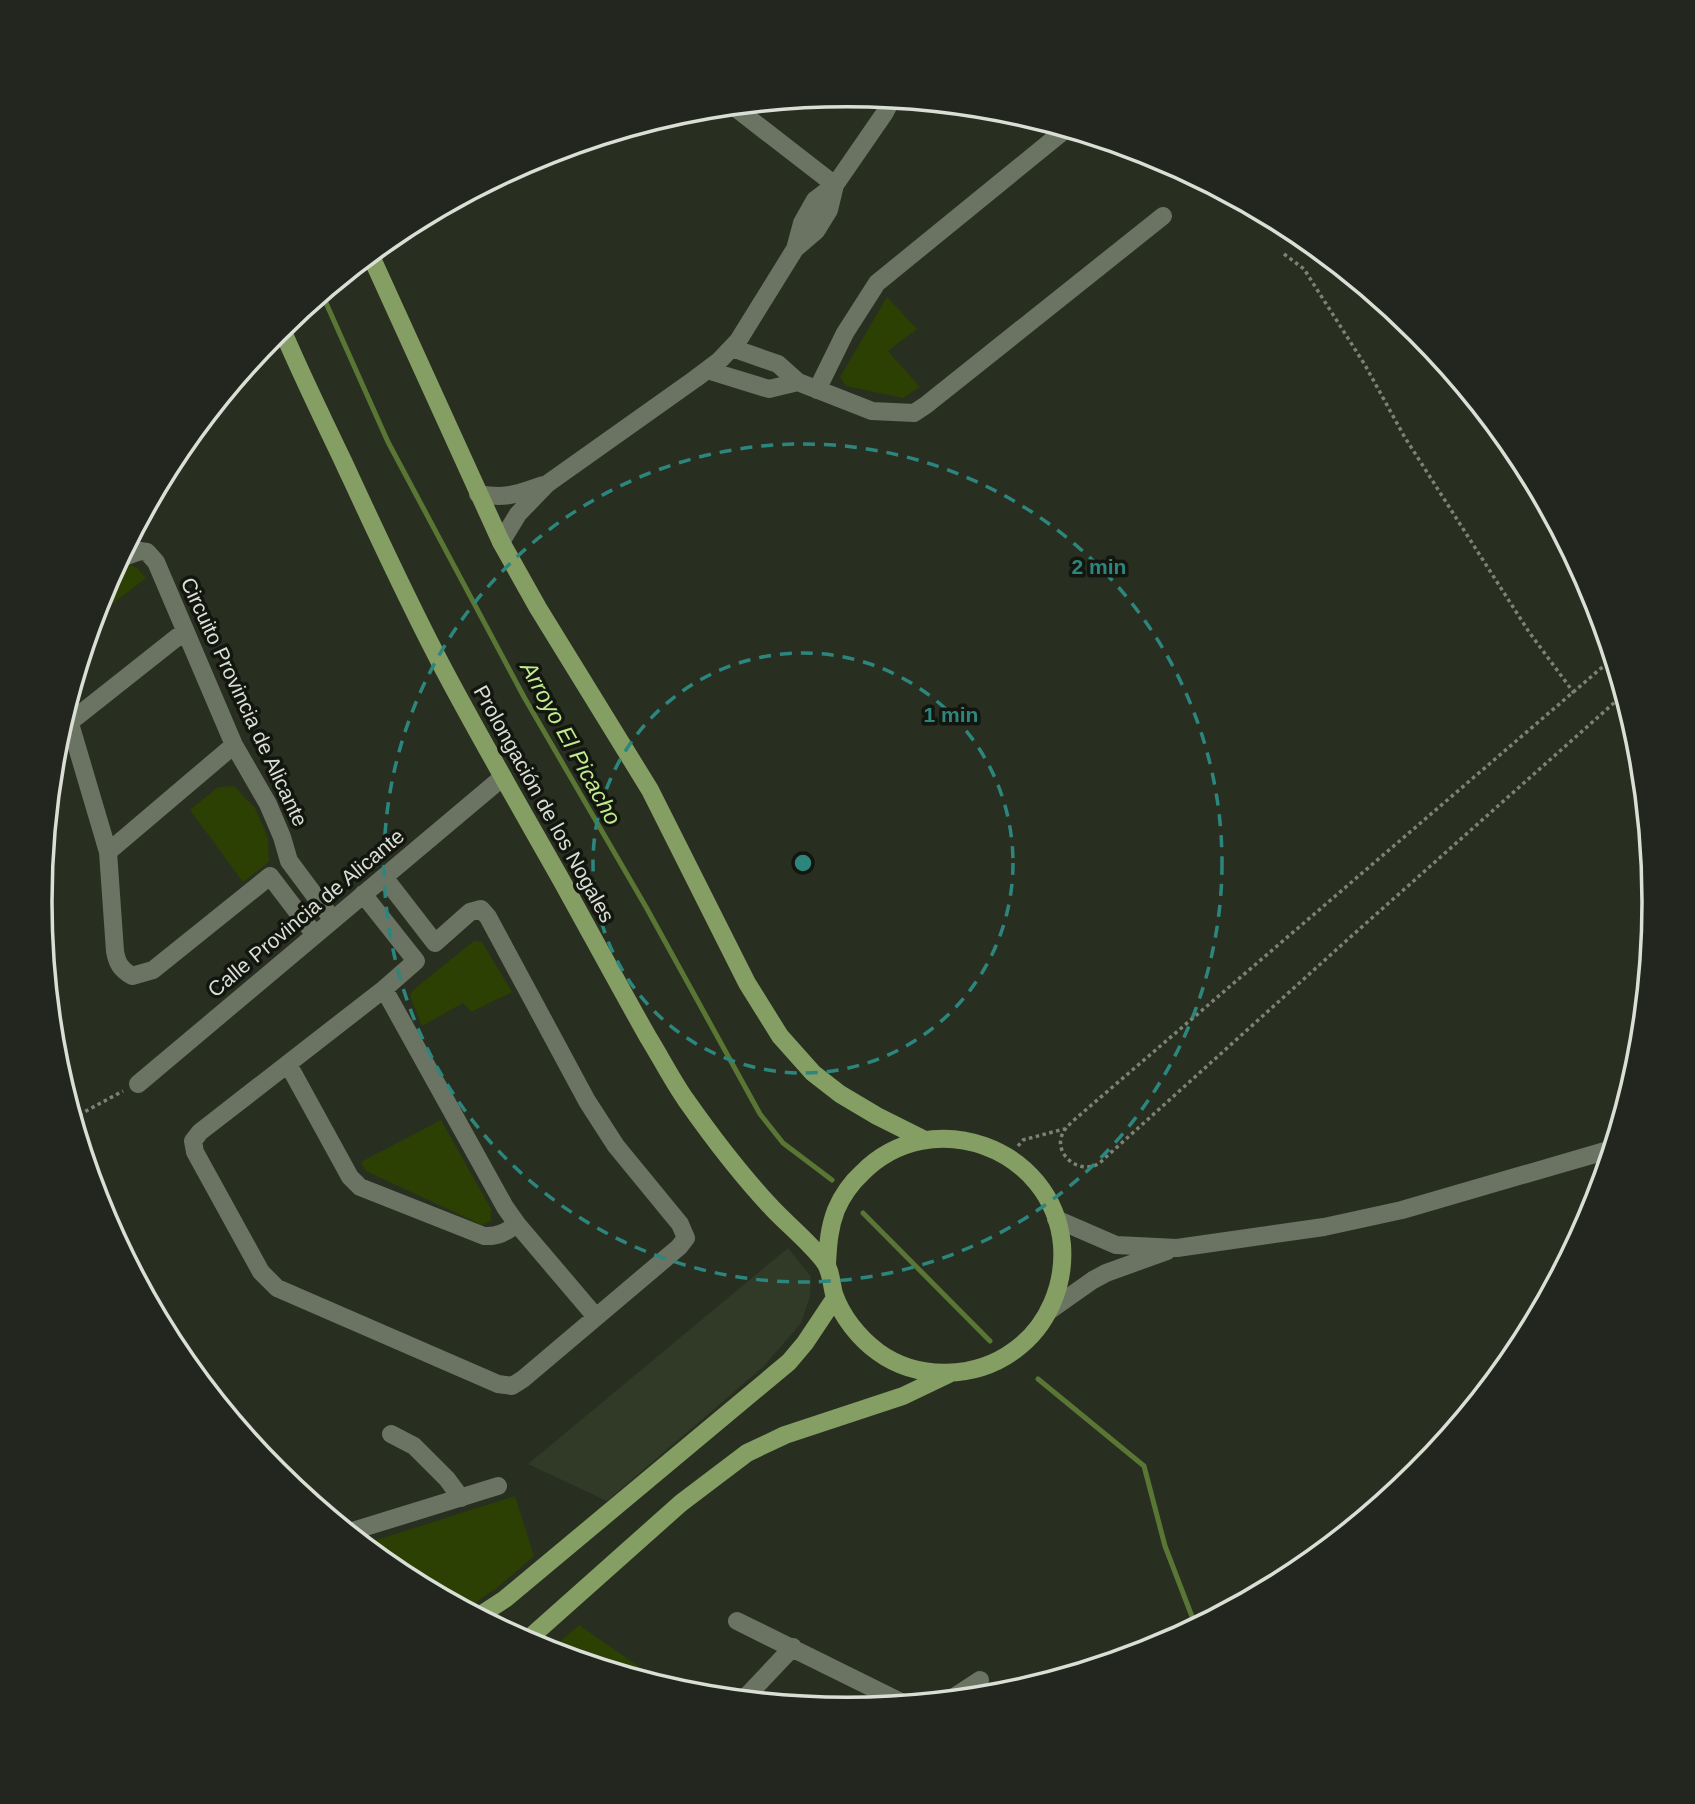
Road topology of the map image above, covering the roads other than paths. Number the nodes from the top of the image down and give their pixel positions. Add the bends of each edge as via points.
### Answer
1 (887, 109) edge
2 (743, 114) edge
3 (1058, 136) edge
4 (835, 185) junction
5 (1163, 216) dead end
6 (374, 264) edge
7 (286, 339) edge
8 (732, 348) junction
9 (707, 370) junction
10 (798, 382) junction
11 (817, 390) junction
12 (547, 484) junction
13 (478, 494) junction
14 (501, 542) junction
15 (132, 554) edge
16 (185, 631) junction
17 (77, 710) edge
18 (72, 730) edge
19 (234, 745) junction
20 (503, 777) junction
21 (108, 852) junction
22 (289, 860) junction
23 (270, 876) junction
24 (384, 877) junction
25 (363, 894) junction
26 (333, 920) junction
27 (315, 935) junction
28 (435, 943) junction
29 (416, 961) junction
30 (384, 989) junction
31 (288, 1064) junction
32 (138, 1084) road end
33 (923, 1139) junction
34 (1602, 1152) edge
35 (1056, 1219) junction
36 (517, 1224) junction
37 (1177, 1248) junction
38 (827, 1264) junction
39 (835, 1298) junction
40 (1049, 1311) junction
41 (596, 1317) junction
42 (950, 1373) junction
43 (391, 1434) dead end
44 (498, 1486) dead end
45 (461, 1498) junction
46 (359, 1529) edge
47 (488, 1610) edge
48 (737, 1621) dead end
49 (535, 1633) edge
50 (793, 1647) junction
51 (980, 1680) dead end
52 (969, 1687) edge
53 (752, 1691) edge
54 (888, 1695) edge

1 - 4 street
2 - 4 street
3 - 11 street via 877,283
4 - 8 street via 815,200 794,249
5 - 11 street via 914,413 872,411
6 - 13 main road
7 - 20 main road, Prolongación de los Nogales via 401,586
8 - 9 street
8 - 10 street via 778,364
9 - 10 street via 769,389
9 - 12 street
10 - 11 street
12 - 13 street via 509,496
12 - 14 street via 517,514
13 - 14 main road
14 - 33 main road via 650,790 747,983 779,1036 813,1073 841,1094
15 - 16 street, Circuito Provincia de Alicante via 140,551 151,556
16 - 17 street
16 - 19 street, Circuito Provincia de Alicante
18 - 21 street, Circuito Provincia de Alicante
19 - 21 street
19 - 22 street, Circuito Provincia de Alicante via 268,804
20 - 24 street, Calle Provincia de Alicante
20 - 38 main road, Prolongación de los Nogales via 682,1095 730,1160
21 - 23 street, Circuito Provincia de Alicante via 117,962 132,975 153,971
22 - 23 street, Circuito Provincia de Alicante
22 - 26 street, Circuito Provincia de Alicante
23 - 27 street
24 - 25 street, Calle Provincia de Alicante
24 - 28 street
25 - 26 street, Calle Provincia de Alicante
25 - 29 street
26 - 27 street, Calle Provincia de Alicante
27 - 32 street, Calle Provincia de Alicante
28 - 29 street
28 - 41 street via 470,912 481,909 488,917 587,1101 686,1237
29 - 30 street
30 - 31 street
30 - 36 street
31 - 36 street via 350,1177 360,1187 485,1236 503,1234
31 - 41 street via 193,1141 261,1272 277,1287 498,1384 512,1386
33 - 35 main road via 965,1140 1008,1157 1036,1182
33 - 38 main road via 871,1163 851,1183 837,1208
34 - 37 street via 1402,1210 1324,1227
35 - 37 street via 1116,1245
35 - 40 main road via 1062,1266
36 - 41 street
37 - 40 street via 1106,1273
38 - 39 main road
39 - 42 main road via 853,1330 881,1354 914,1369
39 - 47 main road via 789,1362
40 - 42 main road via 1035,1331 1007,1355 974,1370
42 - 49 main road via 903,1396 785,1435 747,1453 681,1503
43 - 45 street via 414,1446
44 - 45 street
45 - 46 street
48 - 50 street
50 - 53 street
50 - 54 street
51 - 52 street

